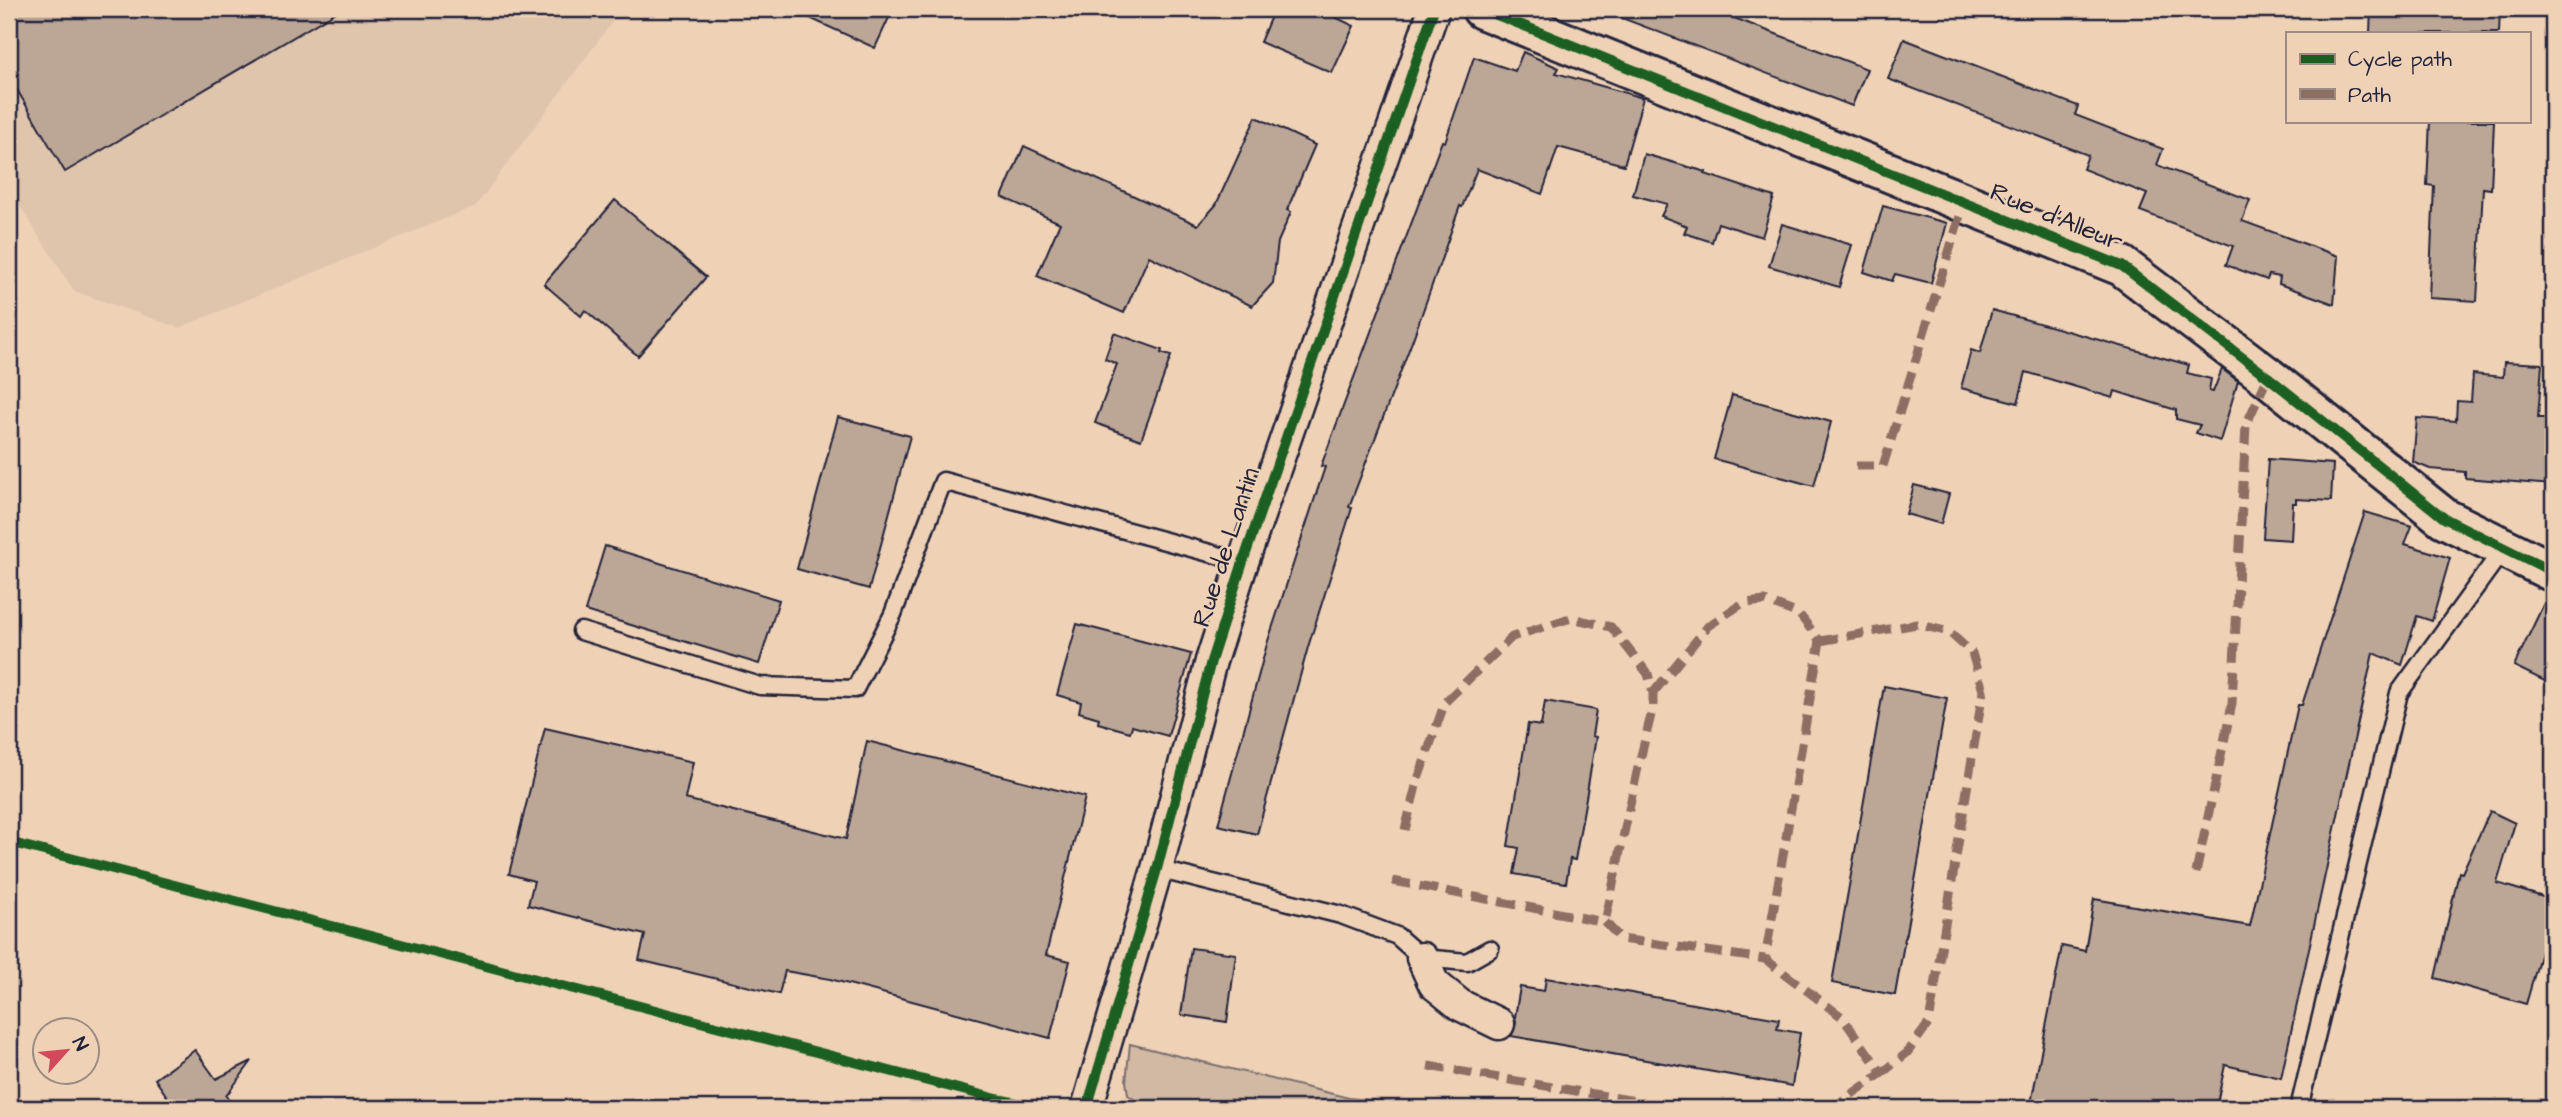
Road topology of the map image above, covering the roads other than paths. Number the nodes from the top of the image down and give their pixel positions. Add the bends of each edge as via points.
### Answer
1 (1434, 9) edge
2 (1482, 9) edge
3 (2504, 548) junction
4 (1243, 562) junction
5 (2553, 572) edge
6 (581, 631) dead end
7 (1157, 869) junction
8 (1490, 949) dead end
9 (1422, 958) junction
10 (1499, 1024) dead end
11 (1087, 1108) edge
12 (2299, 1108) edge

1 - 4 street, Rue de Lantin
2 - 3 street, Rue d'Alleur via 2122,266 2444,518
3 - 5 street, Rue d'Alleur
3 - 12 lane via 2399,693
4 - 6 lane via 943,481 893,614 855,689 760,686
4 - 7 street, Rue de Lantin via 1211,661
7 - 9 lane via 1341,915 1397,936
7 - 11 street, Rue de Lantin
8 - 9 lane via 1467,962
9 - 10 street via 1434,984 1460,1005

